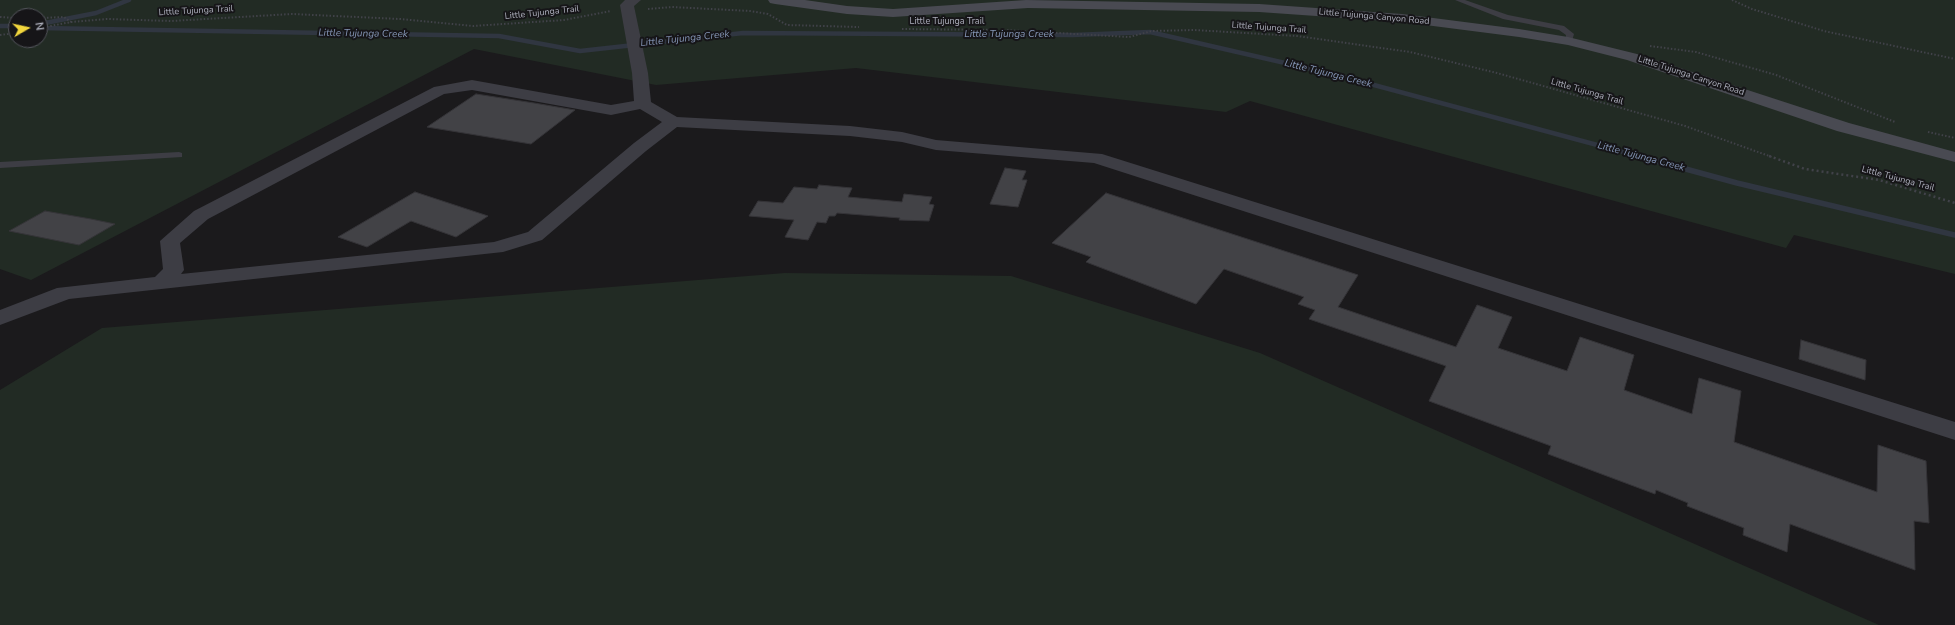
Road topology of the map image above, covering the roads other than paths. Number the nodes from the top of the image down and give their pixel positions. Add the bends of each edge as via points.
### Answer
1 (775, 0) edge
2 (1458, 0) edge
3 (631, 5) edge
4 (1568, 40) junction
5 (643, 104) junction
6 (673, 122) junction
7 (179, 155) dead end
8 (1955, 157) edge
9 (0, 165) edge
10 (161, 283) junction
11 (0, 318) edge
12 (1955, 430) edge

1 - 4 main road, Little Tujunga Canyon Road via 847,10 893,13 1028,4 1290,10 1402,18
2 - 4 lane via 1506,17 1561,28 1570,34
3 - 5 street
4 - 8 main road, Little Tujunga Canyon Road via 1632,57 1843,127
5 - 6 street
5 - 10 street via 611,110 472,85 440,90 201,215 170,241 174,270
6 - 10 street via 535,236 496,248
6 - 12 street via 850,131 936,145 1096,158
7 - 9 lane
10 - 11 street via 65,293

